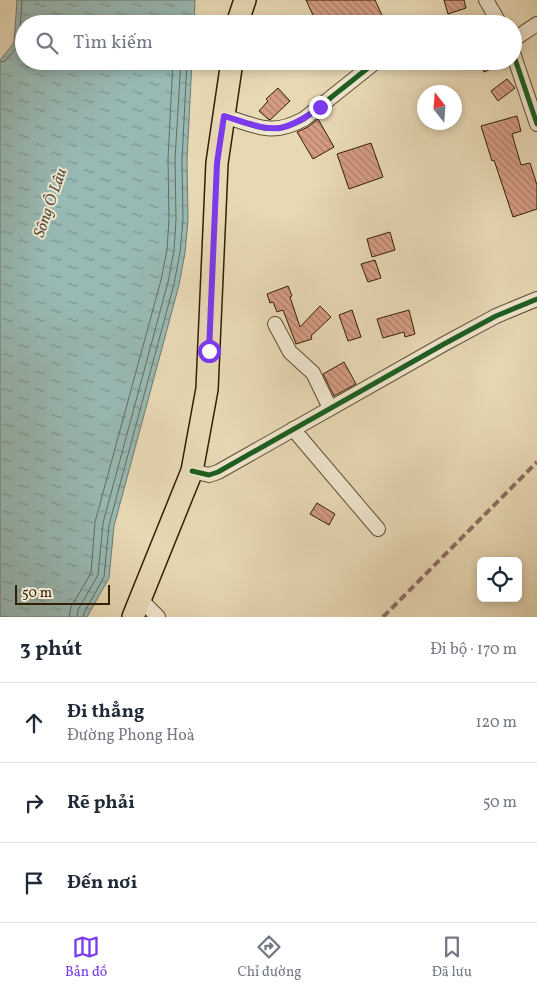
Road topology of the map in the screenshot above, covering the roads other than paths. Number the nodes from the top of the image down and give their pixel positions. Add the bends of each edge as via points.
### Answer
1 (245, 0) edge
2 (486, 0) edge
3 (240, 15) edge
4 (495, 15) edge
5 (537, 24) edge
6 (522, 34) edge
7 (231, 70) edge
8 (365, 70) edge
9 (519, 70) edge
10 (224, 116) junction
11 (537, 124) edge
12 (537, 299) edge
13 (275, 324) dead end
14 (330, 408) junction
15 (293, 430) junction
16 (192, 471) junction
17 (378, 529) dead end
18 (137, 608) edge
19 (158, 617) edge

1 - 3 main road
2 - 4 street
5 - 6 street
7 - 10 main road
8 - 10 street via 293,125 268,130
9 - 11 street
10 - 16 main road via 217,163 207,389
12 - 14 street via 496,316
13 - 14 street via 290,352 313,373
14 - 15 street
15 - 16 street via 218,472 209,475
15 - 17 street
16 - 18 main road
18 - 19 street

